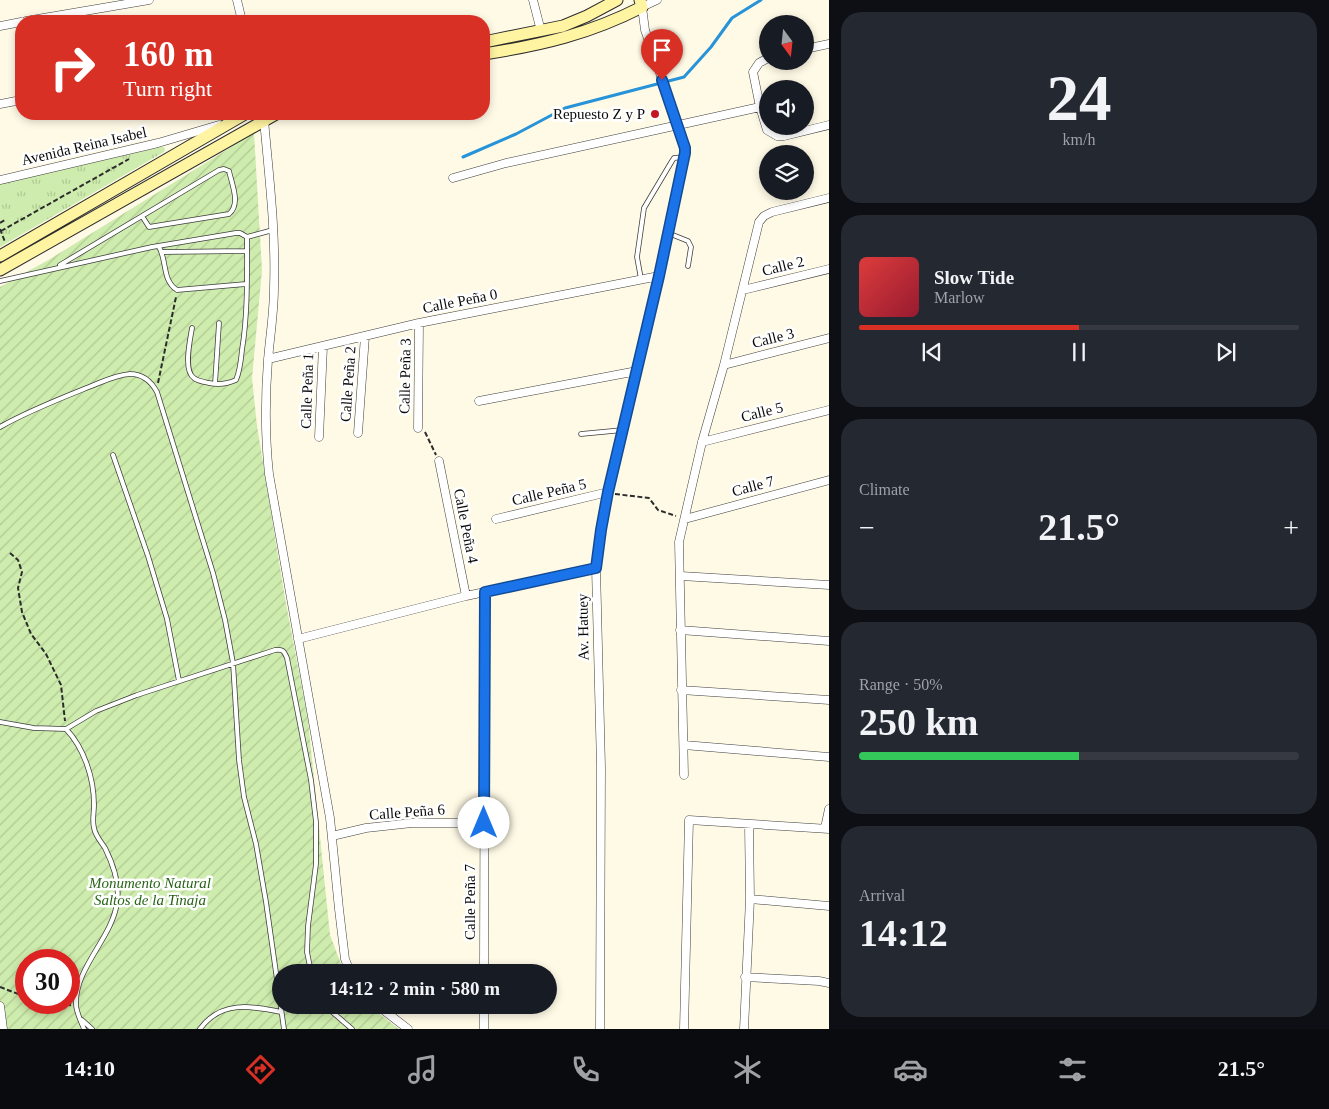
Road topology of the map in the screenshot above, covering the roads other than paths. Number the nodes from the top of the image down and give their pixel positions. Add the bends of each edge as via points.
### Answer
1 (149, 0) edge
2 (237, 0) edge
3 (533, 0) edge
4 (617, 0) edge
5 (624, 0) edge
6 (657, 0) edge
7 (641, 3) edge
8 (631, 12) junction
9 (61, 15) edge
10 (241, 15) edge
11 (15, 23) edge
12 (0, 26) edge
13 (645, 30) junction
14 (541, 32) junction
15 (490, 41) edge
16 (829, 44) edge
17 (814, 47) edge
18 (490, 53) edge
19 (759, 63) edge
20 (15, 101) edge
21 (759, 101) edge
22 (0, 104) edge
23 (759, 106) edge
24 (234, 120) edge
25 (258, 120) edge
26 (263, 120) edge
27 (231, 122) junction
28 (829, 125) edge
29 (678, 126) junction
30 (814, 129) edge
31 (775, 135) edge
32 (788, 135) edge
33 (685, 157) junction
34 (453, 178) dead end
35 (0, 180) edge
36 (829, 198) edge
37 (142, 216) junction
38 (273, 230) junction
39 (668, 233) junction
40 (247, 237) junction
41 (159, 247) junction
42 (247, 251) junction
43 (162, 252) junction
44 (4, 253) edge
45 (688, 266) dead end
46 (56, 268) junction
47 (829, 269) edge
48 (0, 270) edge
49 (659, 276) junction
50 (641, 280) junction
51 (0, 281) edge
52 (246, 284) junction
53 (743, 290) junction
54 (219, 323) dead end
55 (419, 323) junction
56 (192, 328) dead end
57 (364, 336) junction
58 (829, 338) edge
59 (323, 346) junction
60 (268, 359) junction
61 (724, 365) junction
62 (637, 371) junction
63 (215, 384) junction
64 (479, 401) dead end
65 (829, 410) edge
66 (0, 426) edge
67 (418, 428) road end
68 (622, 430) junction
69 (358, 434) dead end
70 (581, 434) dead end
71 (319, 436) dead end
72 (702, 442) junction
73 (114, 454) dead end
74 (439, 461) road end
75 (829, 480) edge
76 (608, 492) junction
77 (496, 519) dead end
78 (685, 519) junction
79 (596, 568) junction
80 (681, 576) junction
81 (829, 585) edge
82 (485, 592) junction
83 (466, 596) junction
84 (680, 630) junction
85 (298, 639) junction
86 (829, 641) edge
87 (233, 663) junction
88 (179, 681) junction
89 (681, 690) junction
90 (829, 700) edge
91 (0, 722) edge
92 (66, 728) junction
93 (684, 745) junction
94 (829, 757) edge
95 (684, 775) dead end
96 (829, 809) edge
97 (484, 823) junction
98 (749, 824) junction
99 (827, 828) edge
100 (332, 836) junction
101 (750, 899) junction
102 (829, 906) edge
103 (274, 964) edge
104 (309, 964) edge
105 (347, 964) edge
106 (484, 964) edge
107 (745, 977) junction
108 (829, 983) edge
109 (0, 1006) edge
110 (272, 1011) edge
111 (281, 1014) edge
112 (335, 1014) edge
113 (389, 1014) edge
114 (484, 1014) edge
115 (79, 1018) junction
116 (3, 1029) edge
117 (84, 1029) edge
118 (92, 1029) edge
119 (200, 1029) edge
120 (284, 1029) edge
121 (352, 1029) edge
122 (408, 1029) edge
123 (484, 1029) edge
124 (600, 1029) edge
125 (684, 1029) edge
126 (744, 1029) edge

1 - 9 street
2 - 10 street
3 - 14 street
4 - 14 main road via 587,16
5 - 8 main road, Av. Hatuey
6 - 7 street
7 - 8 main road
7 - 13 street, Av. Hatuey
8 - 13 street, Av. Hatuey
8 - 18 main road via 565,38
11 - 12 street
13 - 29 street, Av. Hatuey
14 - 15 main road
16 - 17 street
19 - 21 street via 753,72
20 - 22 street
23 - 29 street
24 - 27 main road
25 - 48 main road
26 - 38 street
27 - 35 street, Avenida Reina Isabel via 158,143
27 - 44 main road
28 - 30 street
29 - 33 street, Av. Hatuey
29 - 34 street
31 - 32 street
33 - 39 street, Av. Hatuey
33 - 50 lane via 674,158 644,208 637,257
36 - 53 street via 764,216 756,229
37 - 37 lane via 219,170 230,172 236,203 229,214 149,227
37 - 46 lane
38 - 40 lane
38 - 60 street via 273,322
39 - 45 lane via 688,241
39 - 49 street, Av. Hatuey
40 - 41 lane via 236,233
40 - 42 lane
41 - 43 lane
41 - 46 lane
42 - 43 lane
42 - 52 lane
43 - 52 lane via 168,282 177,290
46 - 51 lane
47 - 53 street, Calle 2
49 - 50 street, Calle Peña 0
49 - 62 street, Av. Hatuey
50 - 55 street, Calle Peña 0
52 - 63 lane via 245,334 239,374 229,384
53 - 61 street
54 - 63 lane
55 - 57 street, Calle Peña 0
55 - 67 street, Calle Peña 3
56 - 63 lane via 189,373 194,379
57 - 59 street, Calle Peña 0
57 - 69 street, Calle Peña 2
58 - 61 street, Calle 3
59 - 60 street, Calle Peña 0
59 - 71 street, Calle Peña 1
60 - 85 street via 266,438 269,474
61 - 72 street
62 - 64 street
62 - 68 street, Av. Hatuey
65 - 72 street, Calle 5
66 - 87 lane via 114,377 130,374 151,381 213,573
68 - 70 lane
68 - 76 street, Av. Hatuey
72 - 78 street
73 - 88 lane via 167,619
74 - 83 street, Calle Peña 4
75 - 78 street, Calle 7
76 - 77 street, Calle Peña 5
76 - 79 street, Av. Hatuey
78 - 80 street via 680,542
79 - 82 street
79 - 124 street, Av. Hatuey via 601,767
80 - 81 street
80 - 84 street
82 - 83 street
82 - 97 street, Calle Peña 7
83 - 85 street
84 - 86 street
84 - 89 street
85 - 100 street
87 - 88 lane
87 - 103 lane via 244,797 256,844
87 - 104 lane via 281,649 287,658 316,822 316,864 308,926
88 - 92 lane via 96,711
89 - 90 street
89 - 93 street
91 - 92 lane via 34,728
92 - 115 lane via 85,760 92,790 94,831 111,860 119,890 112,920 80,981 76,1004
93 - 94 street
93 - 95 street
96 - 99 street
97 - 100 street, Calle Peña 6 via 412,823
97 - 106 street, Calle Peña 7
98 - 99 street
98 - 101 street
98 - 125 street via 689,820
100 - 105 street
101 - 102 street
101 - 107 street
107 - 108 street
107 - 126 street
109 - 116 street
110 - 119 lane via 243,1006 229,1008 216,1014
111 - 120 lane
112 - 121 lane
113 - 122 street
114 - 123 street
115 - 117 lane
115 - 118 lane

